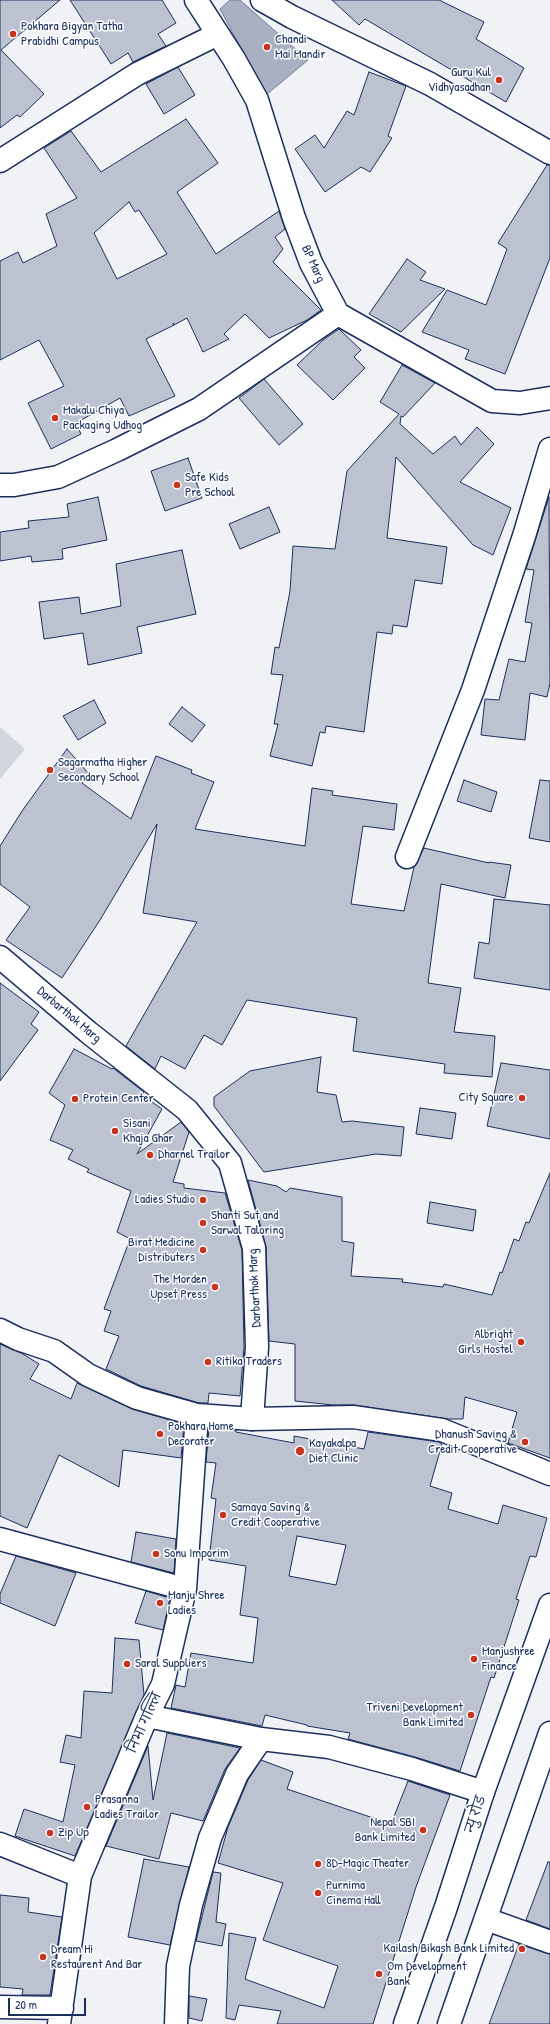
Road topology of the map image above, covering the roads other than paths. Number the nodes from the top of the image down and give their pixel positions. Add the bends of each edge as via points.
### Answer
1 (196, 0) edge
2 (262, 0) edge
3 (218, 34) junction
4 (550, 153) edge
5 (0, 161) edge
6 (338, 314) junction
7 (550, 398) edge
8 (550, 449) edge
9 (0, 484) edge
10 (407, 857) dead end
11 (0, 957) edge
12 (0, 1330) edge
13 (197, 1415) junction
14 (252, 1419) junction
15 (550, 1474) edge
16 (0, 1539) edge
17 (185, 1589) junction
18 (550, 1605) edge
19 (147, 1716) junction
20 (550, 1733) edge
21 (261, 1739) junction
22 (483, 1792) junction
23 (0, 1844) edge
24 (80, 1876) junction
25 (486, 1919) junction
26 (550, 1942) edge
27 (0, 2007) edge
28 (60, 2016) edge
29 (176, 2024) edge
30 (404, 2024) edge
31 (449, 2024) edge

1 - 3 street, BP Marg
2 - 4 street via 430,84
3 - 5 street via 137,74
3 - 6 street, BP Marg via 257,100 311,263
6 - 7 street via 492,401 520,403
6 - 9 street via 199,409 58,477 14,485
8 - 10 street via 474,690
11 - 14 street, Darbarthok Marg via 88,1032 187,1110 230,1163 254,1248 257,1347
12 - 13 street via 54,1351 88,1375 136,1398
13 - 14 street
13 - 17 street, निभा गल्लि
14 - 15 street via 353,1417 442,1430
16 - 17 street
17 - 19 street, निभा गल्लि via 163,1684
18 - 22 street, न्यु रोड
19 - 21 street
19 - 24 street, निभा गल्लि
20 - 25 street
21 - 22 street via 330,1747 412,1769
21 - 29 street via 237,1774 210,1838 191,1905 178,1966
22 - 30 street, न्यु रोड via 446,1907
23 - 24 street
24 - 28 street, निभा गल्लि
25 - 26 street
25 - 31 street
27 - 28 street

